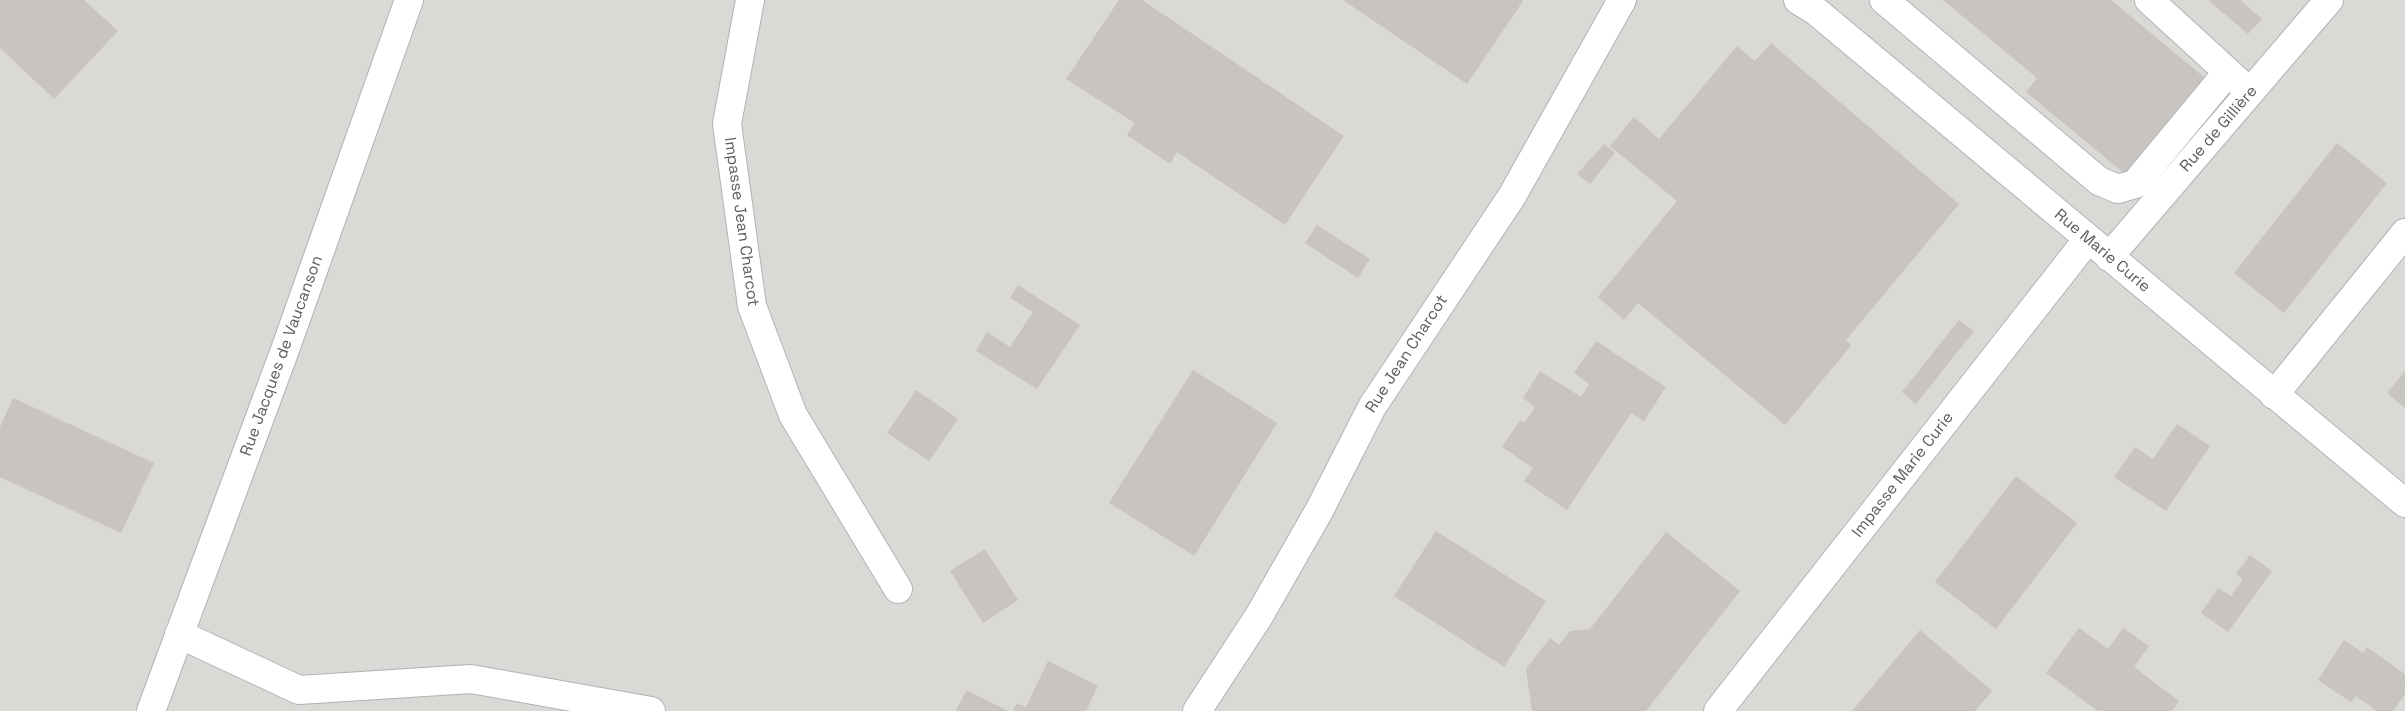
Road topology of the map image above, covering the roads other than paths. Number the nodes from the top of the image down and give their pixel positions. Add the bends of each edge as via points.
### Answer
1 (409, 0) edge
2 (750, 0) edge
3 (1622, 0) edge
4 (1798, 0) edge
5 (1884, 0) edge
6 (2149, 0) edge
7 (2329, 0) edge
8 (2227, 73) junction
9 (2251, 92) junction
10 (2405, 233) edge
11 (2088, 239) junction
12 (2109, 258) junction
13 (2274, 395) junction
14 (2405, 503) edge
15 (898, 590) dead end
16 (179, 634) junction
17 (151, 711) edge
18 (651, 711) edge
19 (1197, 711) edge
20 (1718, 711) edge

1 - 16 street, Rue Jacques de Vaucanson via 286,347
2 - 15 street, Impasse Jean Charcot via 727,124 752,306 793,415
3 - 19 street, Rue Jean Charcot via 1512,196 1372,407 1319,512 1259,616
4 - 11 street, Rue Marie Curie via 1817,12
5 - 8 street via 2099,181 2118,189 2135,184
6 - 8 street
7 - 9 street, Rue de Gillière
8 - 9 street
9 - 12 street, Rue de Gillière
10 - 13 street
11 - 12 street, Rue Marie Curie
11 - 20 street, Impasse Marie Curie
12 - 13 street, Rue Marie Curie
13 - 14 street, Rue Marie Curie
16 - 17 street, Rue Jacques de Vaucanson
16 - 18 street via 299,690 471,679

